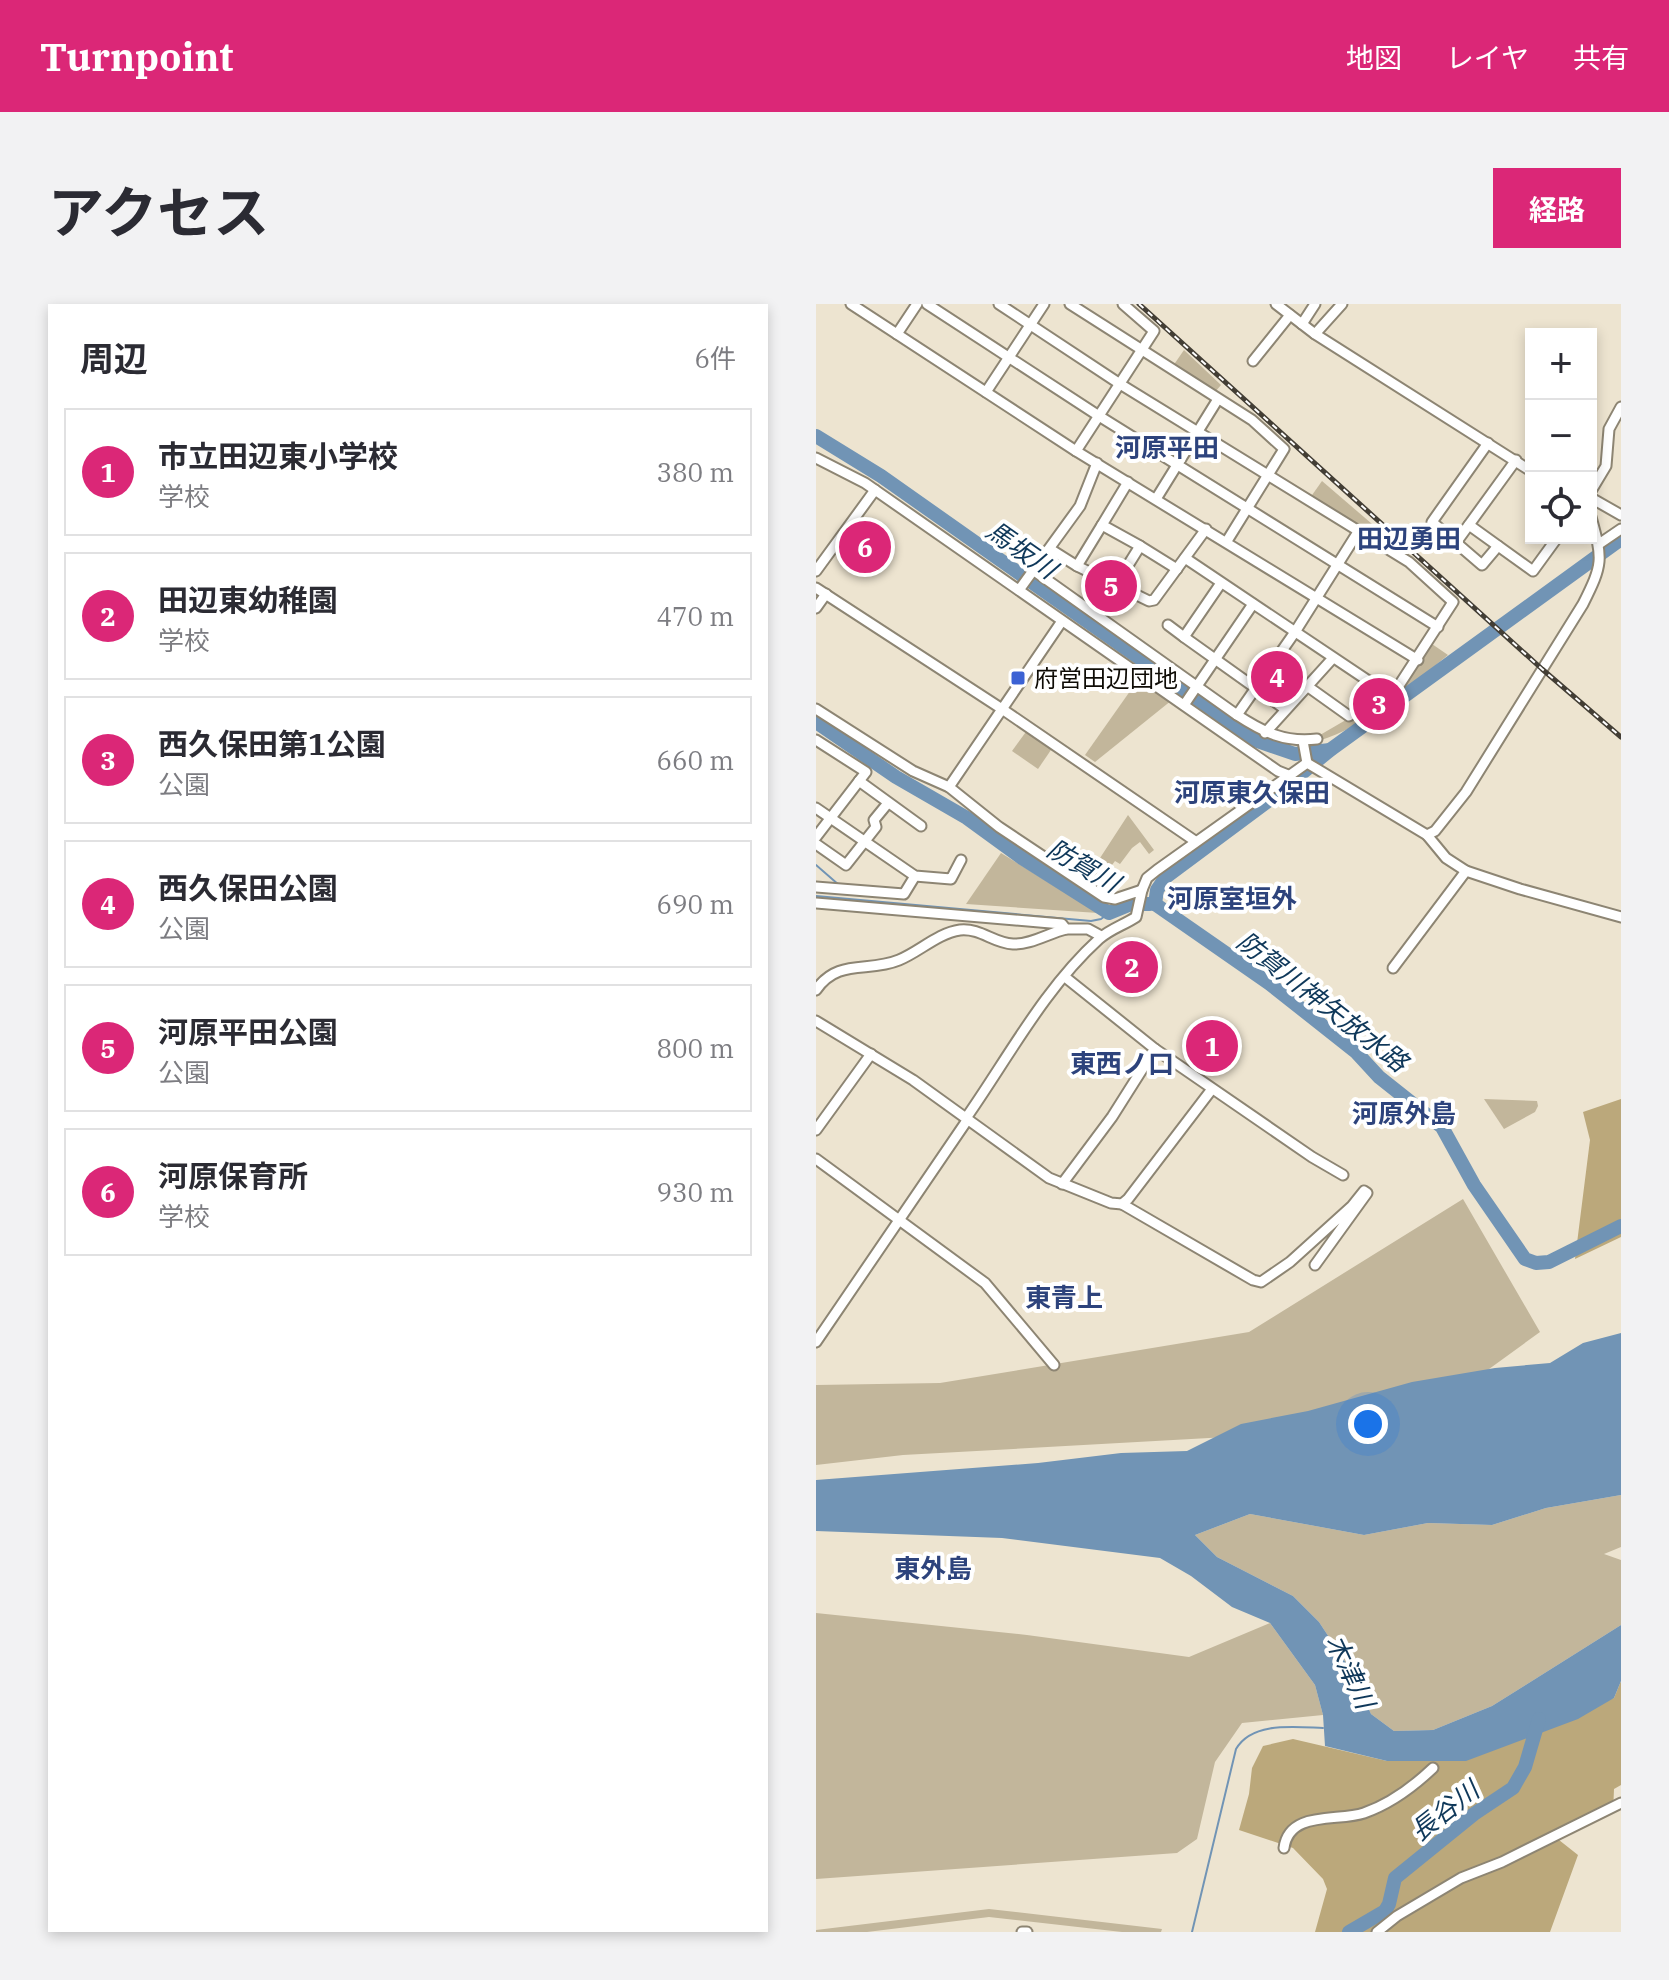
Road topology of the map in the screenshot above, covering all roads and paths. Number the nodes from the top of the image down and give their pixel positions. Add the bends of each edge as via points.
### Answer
1 (851, 304) edge
2 (917, 304) edge
3 (927, 304) edge
4 (999, 304) edge
5 (1044, 304) edge
6 (1070, 304) edge
7 (1123, 304) edge
8 (1276, 304) edge
9 (1315, 304) edge
10 (1342, 304) edge
11 (1290, 315) junction
12 (1302, 324) junction
13 (1030, 325) junction
14 (897, 334) junction
15 (1315, 334) junction
16 (1142, 351) junction
17 (1009, 357) junction
18 (1253, 361) dead end
19 (1120, 384) junction
20 (986, 392) junction
21 (1218, 399) junction
22 (1621, 407) edge
23 (1099, 416) junction
24 (1197, 432) junction
25 (1488, 443) junction
26 (1076, 451) junction
27 (816, 458) edge
28 (1516, 460) junction
29 (1097, 463) junction
30 (1177, 465) junction
31 (1525, 467) edge
32 (1268, 475) junction
33 (1597, 481) edge
34 (1128, 482) junction
35 (875, 490) junction
36 (1156, 499) junction
37 (1597, 501) edge
38 (1247, 509) junction
39 (1621, 515) edge
40 (1102, 525) junction
41 (1469, 525) junction
42 (1206, 529) junction
43 (1621, 529) edge
44 (1358, 532) junction
45 (1597, 536) edge
46 (1227, 541) junction
47 (1455, 544) junction
48 (1553, 544) edge
49 (1140, 546) junction
50 (1498, 546) junction
51 (1600, 546) junction
52 (1050, 549) junction
53 (1185, 558) junction
54 (1338, 565) junction
55 (1077, 566) junction
56 (1177, 569) junction
57 (816, 571) edge
58 (1031, 572) junction
59 (1117, 583) junction
60 (1221, 583) junction
61 (816, 588) edge
62 (1020, 589) junction
63 (826, 594) junction
64 (1318, 598) junction
65 (1253, 604) junction
66 (816, 608) edge
67 (1062, 621) junction
68 (1168, 625) dead end
69 (1438, 627) junction
70 (1295, 632) junction
71 (1184, 637) junction
72 (1333, 658) junction
73 (1216, 659) junction
74 (1418, 660) junction
75 (1307, 686) junction
76 (1256, 688) junction
77 (1386, 695) junction
78 (1190, 696) junction
79 (816, 709) edge
80 (1002, 709) junction
81 (1285, 709) junction
82 (1237, 715) junction
83 (1265, 733) junction
84 (1317, 739) dead end
85 (816, 740) edge
86 (1304, 744) junction
87 (1310, 763) junction
88 (1288, 775) junction
89 (859, 781) junction
90 (949, 787) junction
91 (888, 803) junction
92 (816, 808) edge
93 (830, 818) junction
94 (921, 826) dead end
95 (1427, 835) junction
96 (816, 837) edge
97 (1195, 841) junction
98 (864, 842) junction
99 (816, 844) edge
100 (961, 860) dead end
101 (1466, 871) junction
102 (915, 876) junction
103 (816, 887) edge
104 (1141, 893) junction
105 (904, 894) junction
106 (816, 903) edge
107 (895, 910) junction
108 (1621, 917) edge
109 (1066, 929) junction
110 (1101, 936) junction
111 (1393, 968) dead end
112 (1065, 977) junction
113 (816, 990) edge
114 (816, 1021) edge
115 (1155, 1049) junction
116 (871, 1054) junction
117 (1212, 1089) junction
118 (967, 1118) junction
119 (816, 1130) edge
120 (816, 1159) edge
121 (1343, 1175) dead end
122 (1062, 1184) junction
123 (1122, 1204) junction
124 (900, 1220) junction
125 (1315, 1265) dead end
126 (816, 1342) edge
127 (1054, 1365) dead end
128 (1433, 1768) dead end
129 (1621, 1803) edge
130 (1284, 1848) dead end
131 (1377, 1932) edge

1 - 14 street
2 - 14 street
3 - 17 street
4 - 13 street
5 - 13 street
6 - 16 street
7 - 16 street via 1154,331
8 - 11 street
9 - 12 street
10 - 15 street
11 - 12 street
11 - 18 street
12 - 15 street
13 - 17 street
13 - 19 street
14 - 20 street
15 - 25 street
16 - 19 street
16 - 21 street
17 - 20 street
17 - 23 street
19 - 23 street
19 - 24 street
20 - 26 street
21 - 24 street
21 - 32 street via 1284,449
22 - 33 street via 1609,429 1606,466
23 - 26 street
23 - 30 street
24 - 30 street
24 - 32 street
25 - 28 street
25 - 47 street via 1432,522
26 - 29 street
27 - 35 street
28 - 31 street
28 - 41 street
29 - 34 street
29 - 52 street via 1080,506
30 - 36 street
30 - 38 street
32 - 38 street
32 - 44 street
34 - 36 street
34 - 40 street
35 - 57 street
35 - 62 street
36 - 42 street
37 - 39 street
38 - 46 street
38 - 54 street
40 - 49 street
40 - 55 street
41 - 47 street
41 - 50 street
42 - 46 street
42 - 53 street
43 - 51 street
44 - 54 street
44 - 69 street via 1409,562 1453,602
45 - 51 street
46 - 64 street
47 - 50 street via 1482,565
48 - 50 street via 1533,571
49 - 56 street
49 - 59 street
51 - 95 street via 1598,574 1559,646 1466,792
52 - 55 street
52 - 58 street
53 - 56 street
53 - 60 street
54 - 64 street
54 - 69 street
55 - 59 street
56 - 59 street via 1154,600
58 - 62 street
58 - 78 street
60 - 65 street
60 - 71 street
61 - 63 street
62 - 67 street
63 - 66 street
63 - 80 street
64 - 70 street
64 - 74 street
65 - 70 street
65 - 73 street
67 - 78 street
67 - 80 street
68 - 71 street
69 - 74 street
70 - 72 street
70 - 76 street
71 - 73 street
72 - 75 street
72 - 77 street
73 - 76 street
73 - 78 street
74 - 77 street
75 - 77 street via 1349,716
75 - 81 street
76 - 81 street
76 - 82 street
78 - 82 street
78 - 88 street
79 - 90 street via 913,771
80 - 90 street
80 - 97 street
81 - 83 street
82 - 83 street
83 - 86 street
84 - 86 street
85 - 89 street via 866,772
86 - 87 street
87 - 88 street
87 - 95 street
88 - 97 street
89 - 91 street
89 - 93 street
90 - 104 street via 1104,897
91 - 94 street
91 - 98 street
92 - 93 street
93 - 96 street
93 - 98 street
95 - 101 street via 1446,858
97 - 104 street via 1147,878
98 - 99 street via 846,865
98 - 102 street
100 - 102 street via 951,879
101 - 108 street
101 - 111 street
102 - 105 street
103 - 105 street
104 - 110 street via 1130,921
105 - 107 street
106 - 107 street
107 - 109 street via 1062,924
109 - 110 street via 1088,929
109 - 113 street via 1012,944 972,929 956,931 896,962 828,974
110 - 112 street
112 - 115 street
112 - 118 street
114 - 116 street
115 - 117 street
115 - 122 street
116 - 118 street
116 - 119 street
117 - 121 street
117 - 123 street
118 - 122 street
118 - 124 street
120 - 124 street
122 - 123 street
123 - 125 street via 1261,1282 1367,1193
124 - 126 street
124 - 127 street via 985,1283
128 - 130 street via 1410,1789 1363,1813 1298,1825 1286,1837
129 - 131 street via 1461,1878

